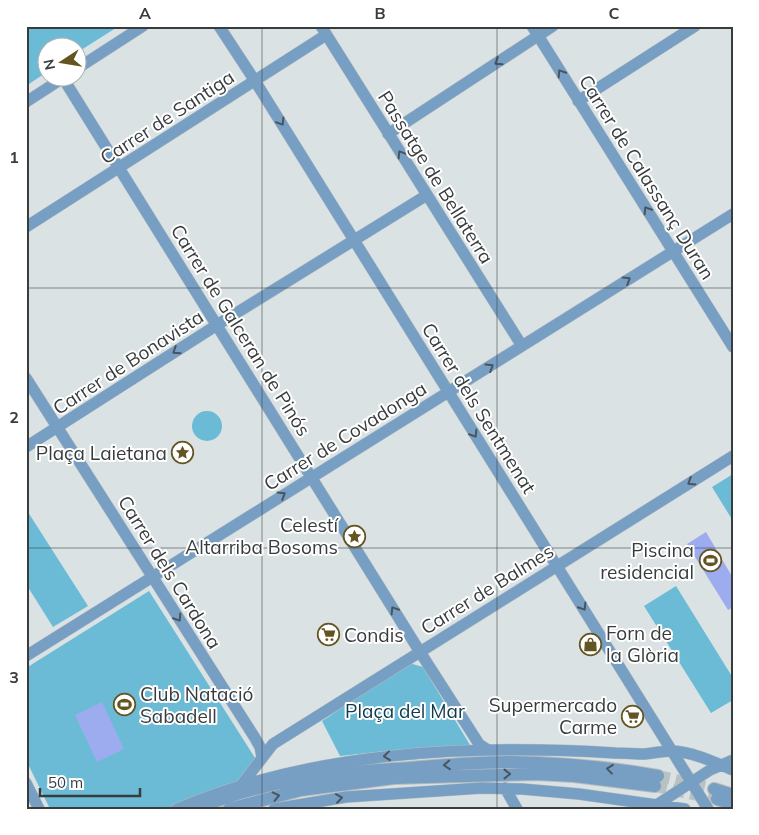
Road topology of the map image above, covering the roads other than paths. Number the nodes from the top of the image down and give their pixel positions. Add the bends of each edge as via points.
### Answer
1 (143, 26) edge
2 (219, 26) edge
3 (553, 26) edge
4 (694, 26) edge
5 (324, 31) edge
6 (535, 31) edge
7 (88, 62) edge
8 (255, 81) junction
9 (48, 88) edge
10 (69, 88) edge
11 (578, 101) junction
12 (26, 102) edge
13 (388, 134) junction
14 (119, 168) junction
15 (427, 195) junction
16 (733, 214) edge
17 (26, 228) edge
18 (354, 241) junction
19 (674, 252) junction
20 (217, 325) junction
21 (522, 346) junction
22 (733, 347) edge
23 (26, 378) edge
24 (448, 393) junction
25 (58, 427) junction
26 (26, 447) edge
27 (733, 456) edge
28 (312, 477) junction
29 (557, 566) junction
30 (152, 577) junction
31 (420, 652) junction
32 (26, 656) edge
33 (488, 750) junction
34 (672, 751) junction
35 (262, 756) junction
36 (733, 760) edge
37 (721, 765) junction
38 (733, 770) edge
39 (696, 780) junction
40 (26, 783) edge
41 (242, 784) junction
42 (505, 788) junction
43 (733, 795) edge
44 (733, 804) edge
45 (295, 807) edge
46 (654, 807) edge
47 (39, 809) edge
48 (176, 809) edge
49 (196, 809) edge
50 (229, 809) edge
51 (274, 809) edge
52 (517, 809) edge
53 (685, 809) edge
54 (708, 809) edge

1 - 7 street
2 - 8 street, Carrer dels Sentmenat
3 - 6 street
4 - 11 street
5 - 8 street, Carrer de Santiga
5 - 13 street, Passatge de Bellaterra
11 -> 6 street, Carrer de Calassanç Duran
6 -> 13 street
8 - 14 street, Carrer de Santiga
8 -> 18 street, Carrer dels Sentmenat
9 - 12 street
10 - 14 street, Carrer de Galceran de Pinós
19 -> 11 street, Carrer de Calassanç Duran
15 -> 13 street, Passatge de Bellaterra
14 - 17 street, Carrer de Santiga
14 - 20 street, Carrer de Galceran de Pinós
15 - 18 street, Carrer de Bonavista
15 - 21 street, Passatge de Bellaterra
16 - 19 street, Carrer de Covadonga
18 - 20 street, Carrer de Bonavista
18 - 24 street, Carrer dels Sentmenat
21 -> 19 street, Carrer de Covadonga
19 - 22 street, Carrer de Calassanç Duran
20 -> 25 street, Carrer de Bonavista
20 - 28 street, Carrer de Galceran de Pinós
24 -> 21 street, Carrer de Covadonga
23 - 25 street, Carrer dels Cardona
24 - 28 street, Carrer de Covadonga
24 -> 29 street, Carrer dels Sentmenat
25 - 26 street, Carrer de Bonavista
25 - 30 street, Carrer dels Cardona
27 -> 29 street, Carrer de Balmes
30 -> 28 street, Carrer de Covadonga
31 -> 28 street, Carrer de Galceran de Pinós
29 - 31 street, Carrer de Balmes
29 -> 34 street, Carrer dels Sentmenat
30 - 32 street, Carrer de Covadonga
30 -> 35 street, Carrer dels Cardona via 255,738
31 - 33 street, Carrer de Galceran de Pinós via 479,744
31 - 35 street, Carrer de Balmes via 273,744
33 - 34 street via 552,749 636,754
33 -> 41 street via 371,758
34 - 37 street
34 - 39 street, Carrer dels Sentmenat
35 - 41 street
36 - 37 street
37 - 38 street
37 - 39 street
39 - 46 street
39 - 54 street, Carrer dels Sentmenat
40 - 47 street
41 - 48 street
45 -> 42 street via 346,797
42 - 46 street via 580,794
42 - 52 street
43 - 44 street via 715,794
45 - 51 street
46 - 53 street
50 -> 49 street via 301,790 394,778 536,774 656,781 564,764 509,762 362,771 283,783

